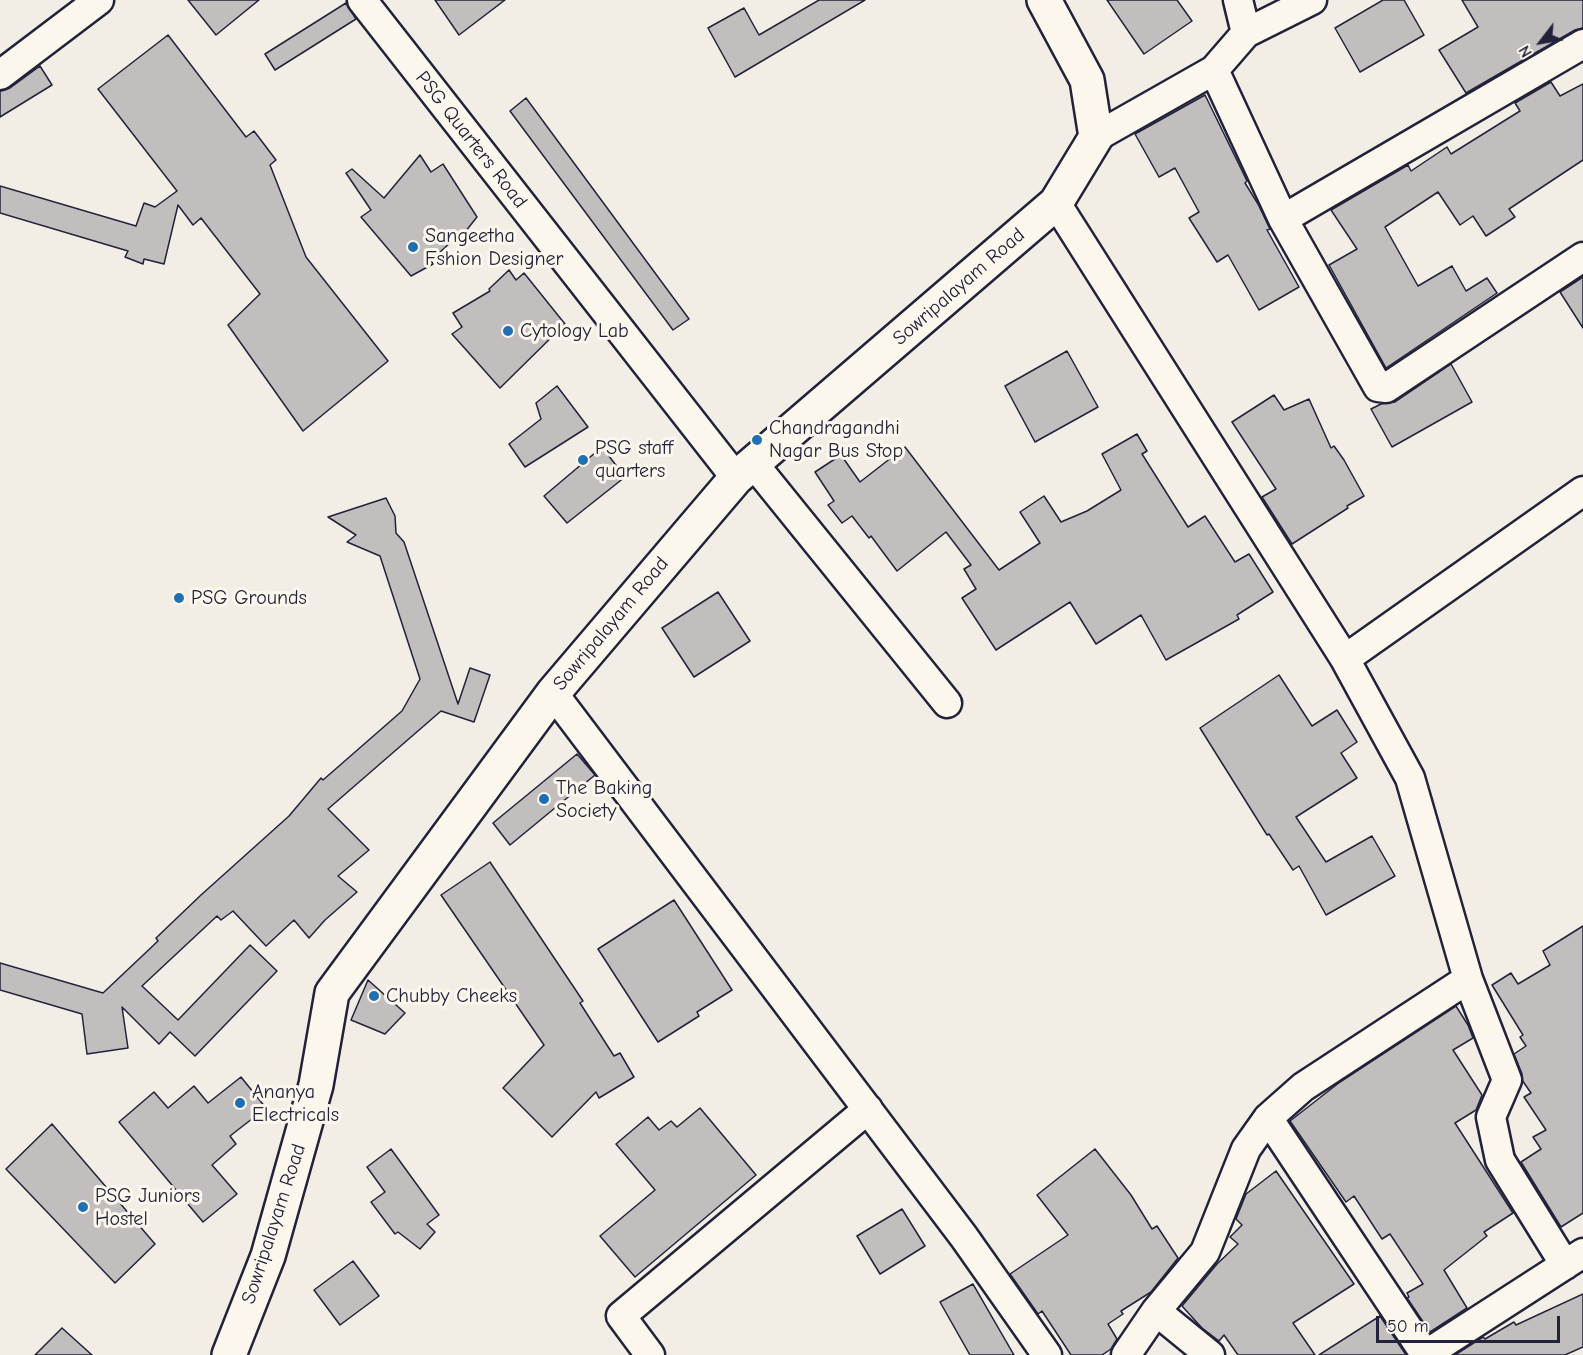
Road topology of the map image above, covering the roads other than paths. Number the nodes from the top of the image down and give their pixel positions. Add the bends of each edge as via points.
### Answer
1 (99, 0) edge
2 (362, 0) edge
3 (1044, 0) edge
4 (1238, 0) edge
5 (1312, 0) edge
6 (1246, 33) junction
7 (1583, 44) edge
8 (1214, 70) junction
9 (0, 75) edge
10 (1096, 137) junction
11 (1056, 204) junction
12 (1283, 219) junction
13 (1583, 257) edge
14 (744, 470) junction
15 (1583, 491) edge
16 (1345, 659) junction
17 (553, 693) junction
18 (947, 703) dead end
19 (1468, 979) junction
20 (868, 1109) junction
21 (1268, 1118) junction
22 (1574, 1259) edge
23 (1156, 1311) junction
24 (230, 1355) edge
25 (650, 1355) edge
26 (1047, 1355) edge
27 (1126, 1355) edge
28 (1210, 1355) edge
29 (1425, 1355) edge

1 - 9 street
2 - 14 street, PSG Quarters Road
3 - 10 street via 1086,80
4 - 6 street
5 - 6 street
6 - 8 street
7 - 12 street
8 - 10 street
8 - 12 street
10 - 11 street, Sowripalayam Road
11 - 14 street, Sowripalayam Road
11 - 16 street
12 - 13 street via 1378,387 1386,388
14 - 17 street, Sowripalayam Road
14 - 18 street, PSG Quarters Road
15 - 16 street
16 - 19 street via 1410,778
17 - 20 street
17 - 24 street, Sowripalayam Road via 332,993 316,1085 267,1256
19 - 21 street via 1303,1086
19 - 22 street via 1507,1080 1491,1117 1500,1160
20 - 25 street via 621,1316
20 - 26 street
21 - 23 street via 1246,1149 1205,1252
21 - 29 street
22 - 29 street
23 - 27 street
23 - 28 street

